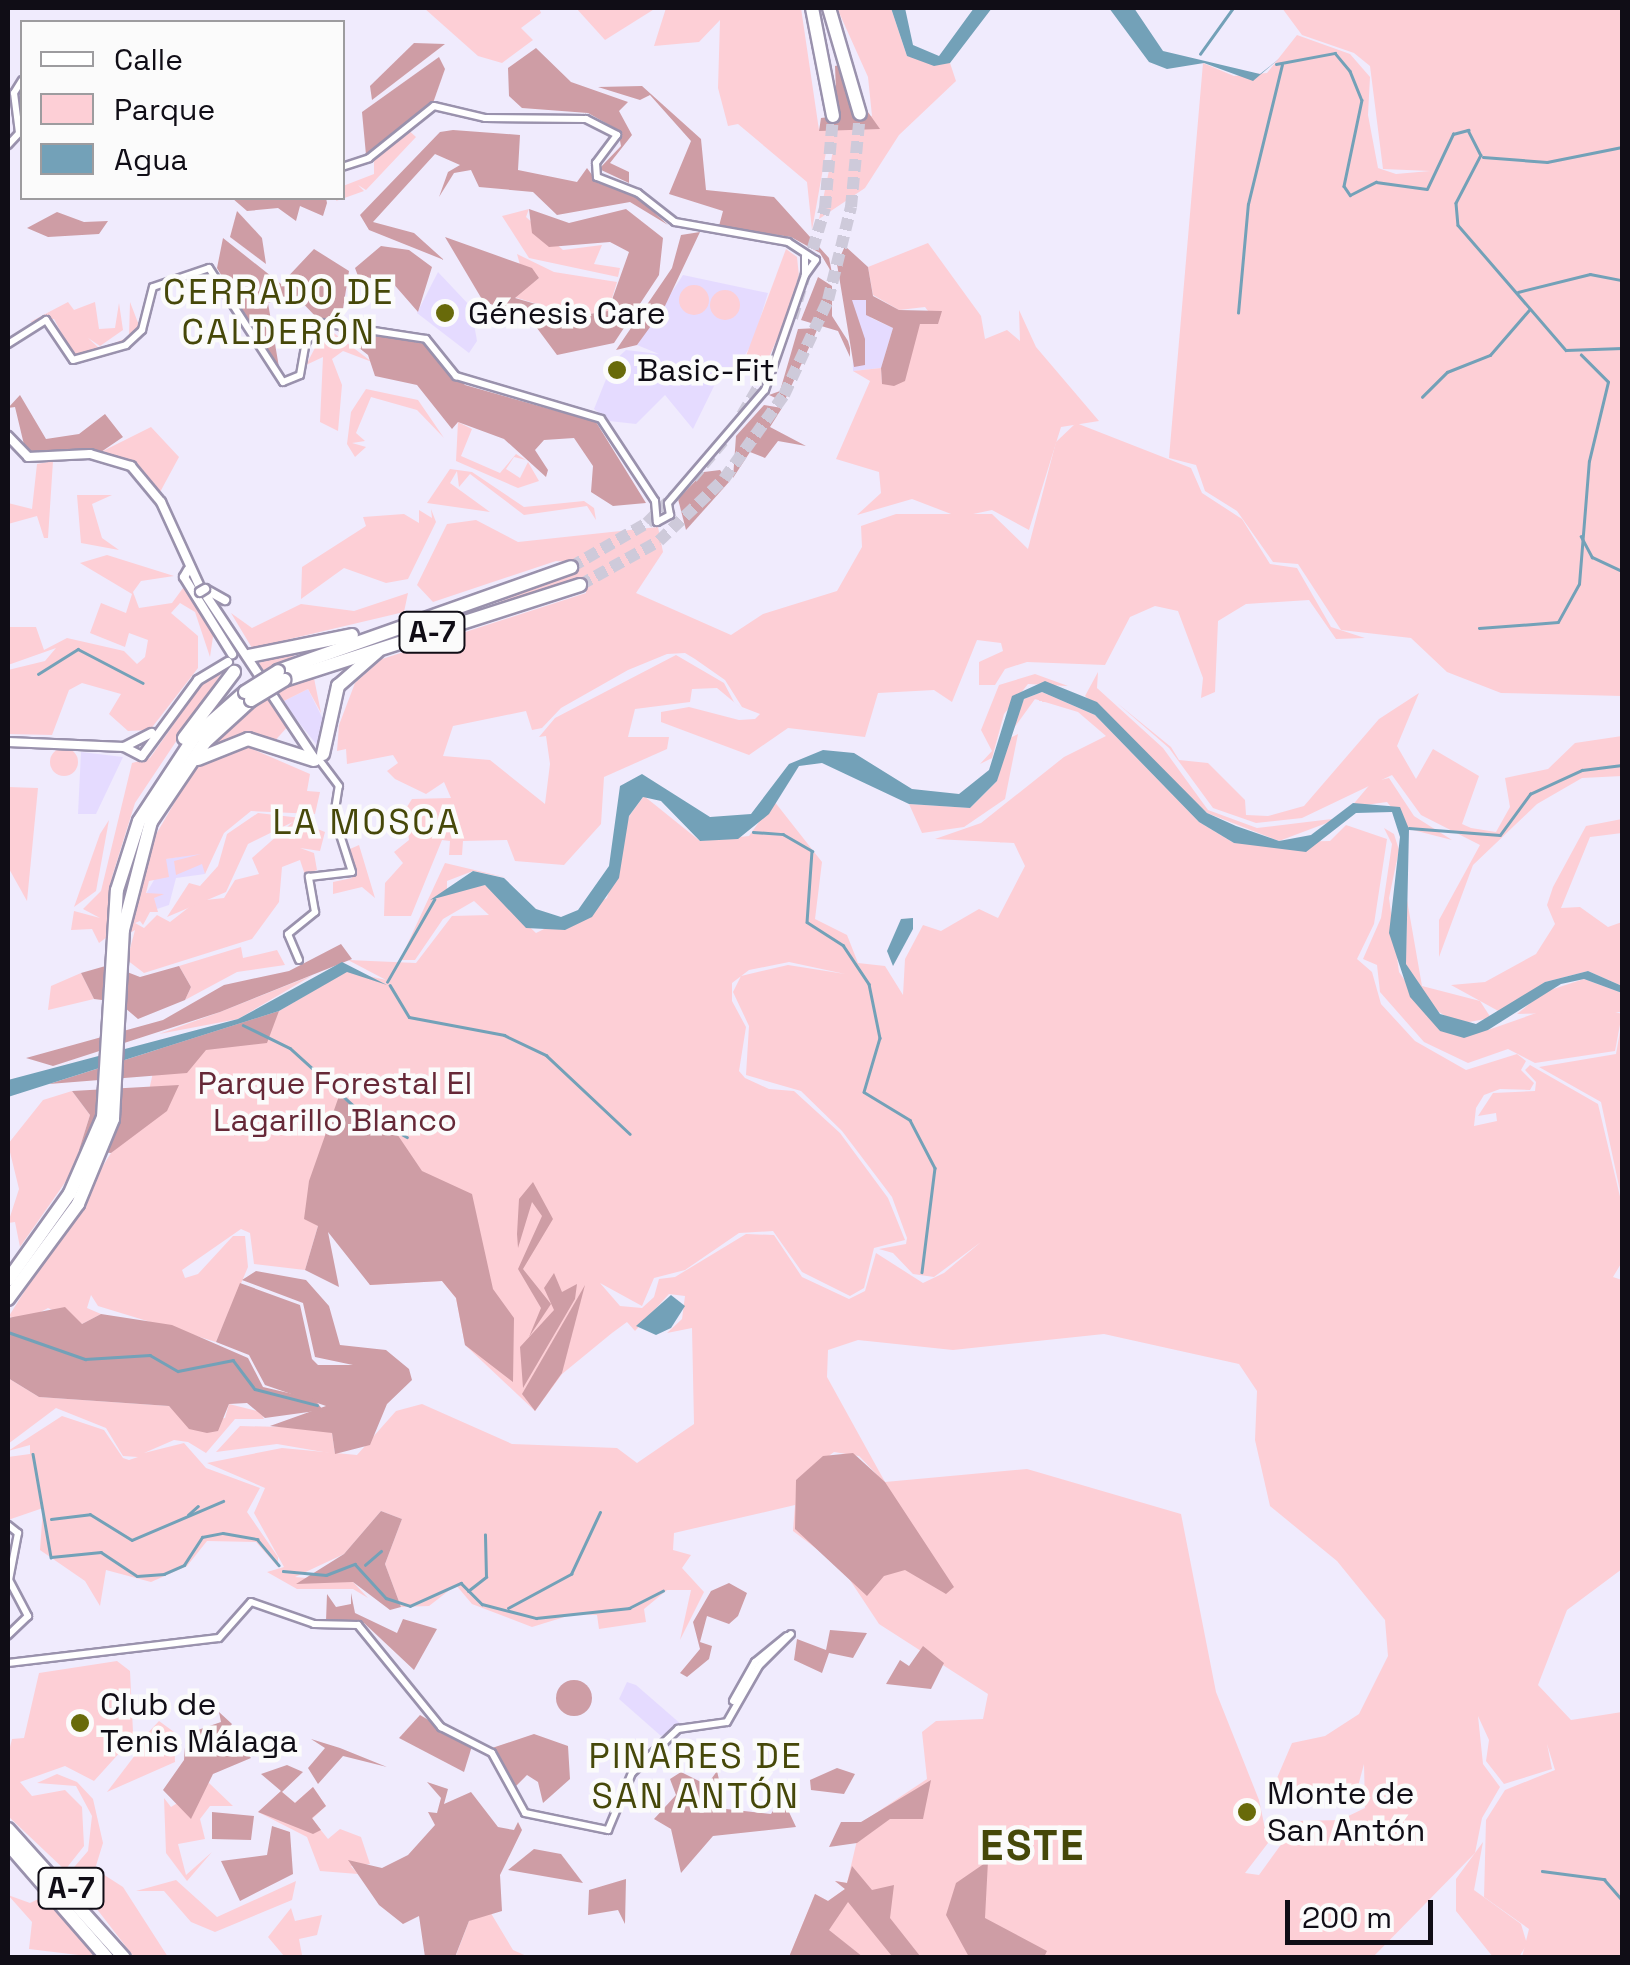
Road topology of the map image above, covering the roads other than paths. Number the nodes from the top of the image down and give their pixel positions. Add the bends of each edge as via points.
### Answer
1 (812, 8) edge
2 (830, 8) edge
3 (20, 89) edge
4 (860, 114) tunnel mouth
5 (834, 116) tunnel mouth
6 (8, 145) edge
7 (345, 166) edge
8 (805, 256) junction
9 (805, 275) junction
10 (8, 344) edge
11 (8, 436) edge
12 (655, 501) junction
13 (668, 504) junction
14 (570, 567) tunnel mouth
15 (186, 574) junction
16 (580, 585) tunnel mouth
17 (203, 591) junction
18 (224, 600) dead end
19 (402, 634) junction
20 (239, 660) junction
21 (248, 696) junction
22 (160, 728) junction
23 (140, 737) junction
24 (8, 742) edge
25 (124, 747) junction
26 (147, 747) junction
27 (317, 756) junction
28 (182, 773) junction
29 (151, 795) junction
30 (118, 930) junction
31 (300, 960) dead end
32 (87, 1171) junction
33 (8, 1280) edge
34 (8, 1300) edge
35 (8, 1525) edge
36 (8, 1635) edge
37 (8, 1664) edge
38 (720, 1724) junction
39 (8, 1828) edge
40 (8, 1844) edge
41 (107, 1958) edge
42 (124, 1958) edge

1 - 5 highway
2 - 4 highway
3 - 6 street via 19,133
7 - 8 street via 370,158 434,106 484,118 586,118 617,135 596,163 598,177 647,198 675,222 771,237
8 - 9 street
8 - 9 street via 818,265
9 - 13 street via 765,390
10 - 12 street via 46,320 72,360 126,345 142,330 154,287 210,268 283,382 300,375 306,342 322,323 426,339 456,376 600,419
11 - 15 main road via 28,456 90,454 131,466 161,502
12 - 13 street
12 - 13 street via 658,522 670,515
14 - 19 highway, A-7
15 - 17 main road
15 - 20 main road
16 - 19 highway, A-7
17 - 18 main road
17 - 20 main road
17 - 20 main road
19 - 20 highway
19 - 21 highway, A-7, bridge via 281,676
19 - 27 highway via 348,672
20 - 22 main road via 203,675
20 - 27 main road via 262,680
20 - 29 highway
21 - 28 highway, A-7
21 - 29 highway, A-7 via 195,736
22 - 23 main road
22 - 26 main road
23 - 25 main road
23 - 26 main road
24 - 25 main road
25 - 26 main road via 137,758
27 - 28 highway via 248,740 209,750
27 - 31 street via 340,786 334,816 352,868 337,880 308,877 315,912 288,934
28 - 30 highway, A-7 via 137,858
29 - 30 highway, A-7 via 128,849
30 - 32 highway, A-7 via 112,1067
32 - 33 highway, A-7
32 - 34 highway, A-7
35 - 36 street via 18,1533 9,1580 28,1616
37 - 38 street via 219,1638 251,1602 314,1624 358,1625 442,1727 492,1753 525,1813 608,1830 622,1784 663,1740
38 - 38 street via 759,1666 791,1634 755,1662
39 - 42 highway, A-7
40 - 41 highway, A-7

